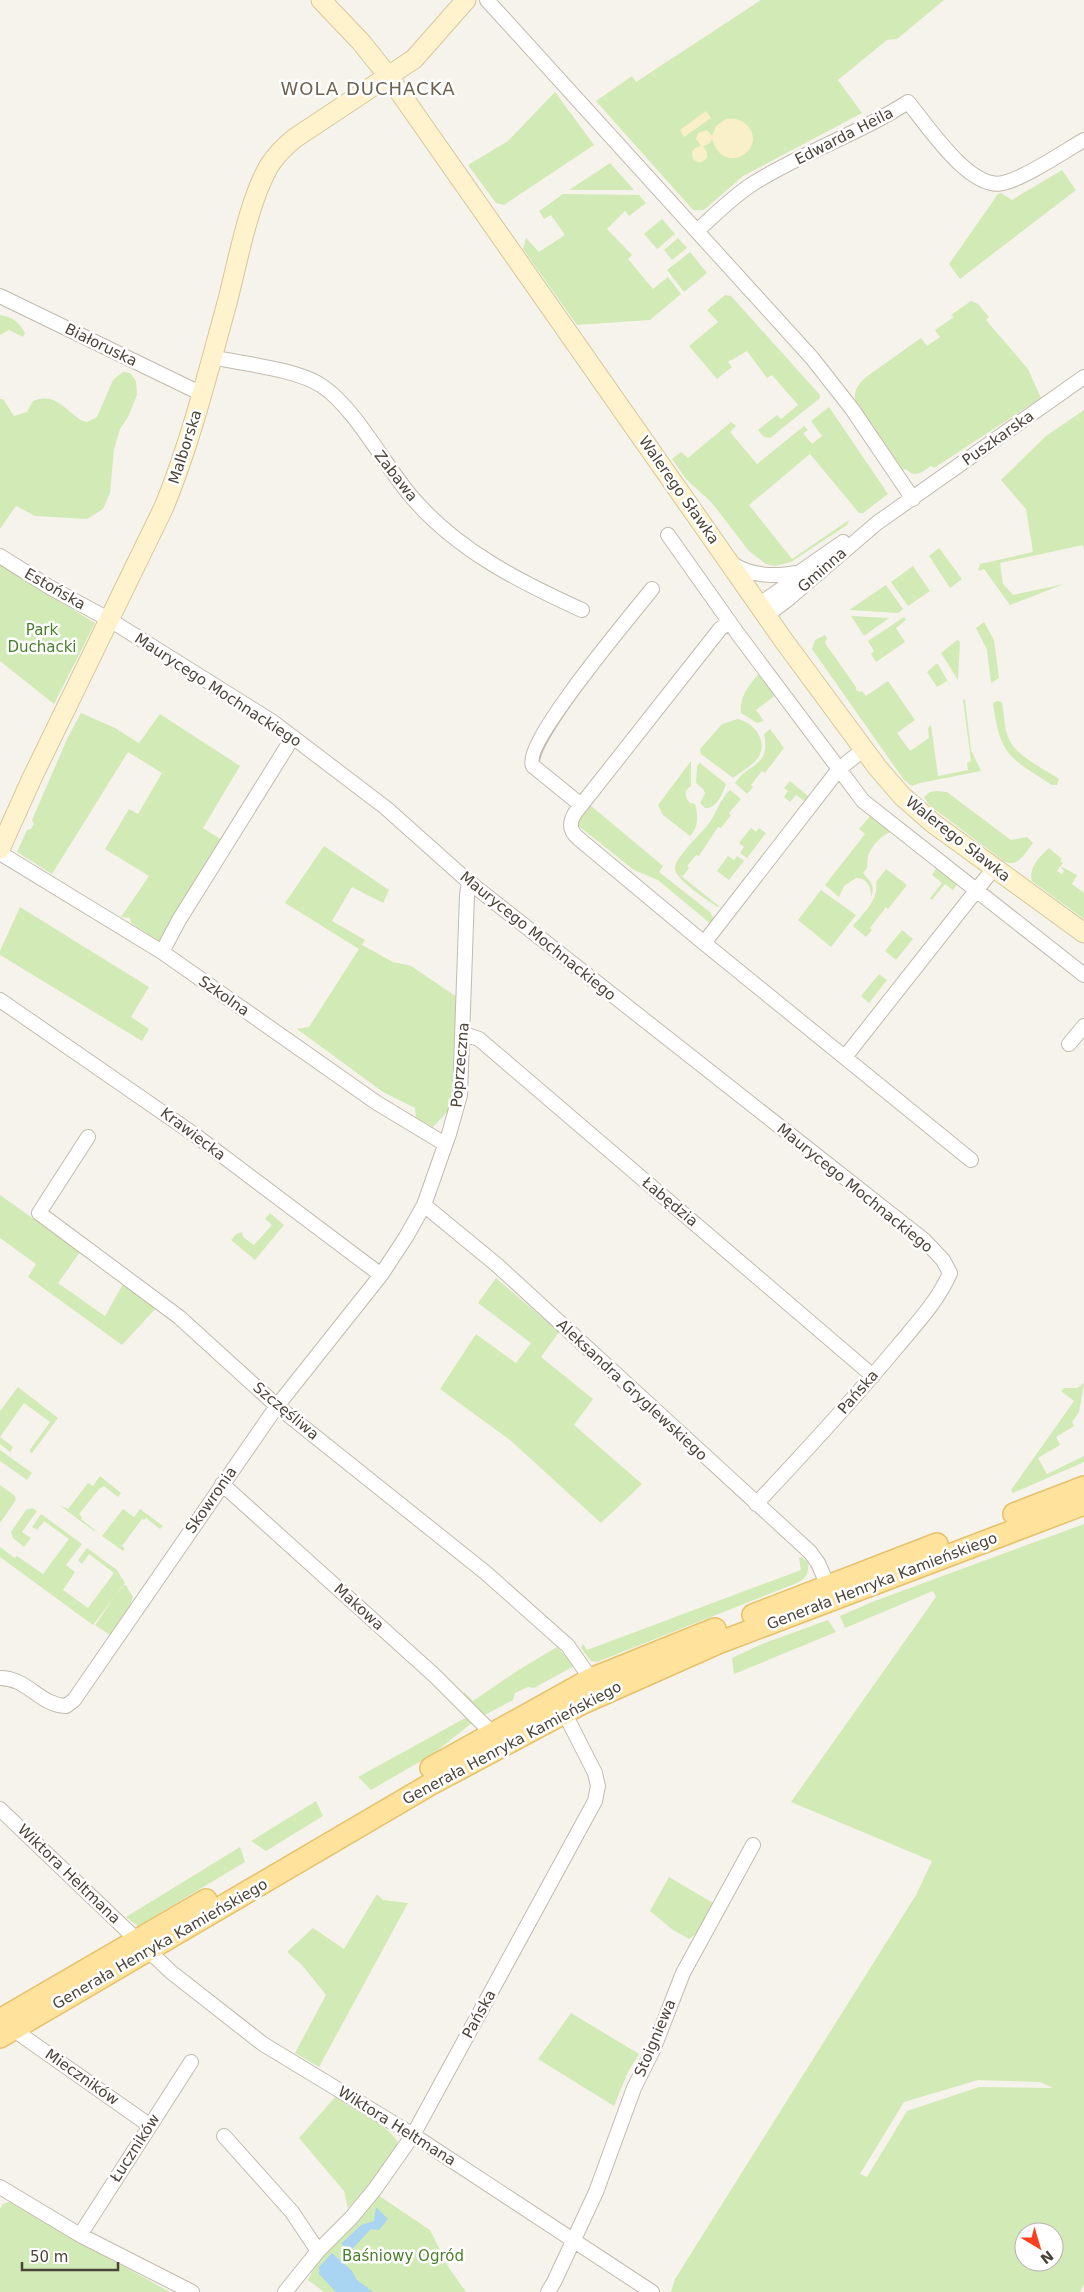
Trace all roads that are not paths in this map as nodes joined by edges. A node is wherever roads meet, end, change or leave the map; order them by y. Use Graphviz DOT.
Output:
graph roads {
  1 [pos="321,0"];
  2 [pos="466,0"];
  3 [pos="487,0"];
  4 [pos="388,78"];
  5 [pos="1084,140"];
  6 [pos="698,230"];
  7 [pos="0,296"];
  8 [pos="212,357"];
  9 [pos="1084,378"];
  10 [pos="202,394"];
  11 [pos="913,499"];
  12 [pos="877,523"];
  13 [pos="668,535"];
  14 [pos="0,556"];
  15 [pos="727,560"];
  16 [pos="800,572"];
  17 [pos="652,589"];
  18 [pos="582,610"];
  19 [pos="763,610"];
  20 [pos="110,620"];
  21 [pos="729,622"];
  22 [pos="293,737"];
  23 [pos="863,750"];
  24 [pos="839,769"];
  25 [pos="581,805"];
  26 [pos="0,851"];
  27 [pos="994,868"];
  28 [pos="469,882"];
  29 [pos="976,890"];
  30 [pos="1084,933"];
  31 [pos="704,943"];
  32 [pos="162,952"];
  33 [pos="1084,975"];
  34 [pos="0,1000"];
  35 [pos="1084,1026"];
  36 [pos="464,1034"];
  37 [pos="1069,1044"];
  38 [pos="845,1057"];
  39 [pos="88,1137"];
  40 [pos="445,1144"];
  41 [pos="971,1160"];
  42 [pos="424,1205"];
  43 [pos="406,1237"];
  44 [pos="950,1273"];
  45 [pos="381,1275"];
  46 [pos="873,1376"];
  47 [pos="277,1406"];
  48 [pos="222,1484"];
  49 [pos="1084,1488"];
  50 [pos="756,1504"];
  51 [pos="1084,1504"];
  52 [pos="828,1586"];
  53 [pos="0,1678"];
  54 [pos="591,1679"];
  55 [pos="564,1712"];
  56 [pos="492,1733"];
  57 [pos="0,1809"];
  58 [pos="753,1845"];
  59 [pos="143,1946"];
  60 [pos="5,2029"];
  61 [pos="191,2062"];
  62 [pos="149,2125"];
  63 [pos="413,2135"];
  64 [pos="224,2136"];
  65 [pos="1,2190"];
  66 [pos="80,2235"];
  67 [pos="574,2240"];
  68 [pos="318,2251"];
  69 [pos="192,2292"];
  70 [pos="285,2292"];
  71 [pos="548,2292"];
  72 [pos="652,2292"];
  1 -- 4 [label="street, Walerego Sławka"];
  2 -- 4 [label="street, Malborska"];
  3 -- 6 [label="street"];
  4 -- 8 [label="street, Malborska"];
  4 -- 15 [label="street, Walerego Sławka"];
  5 -- 6 [label="street, Edwarda Heila"];
  6 -- 11 [label="street"];
  7 -- 10 [label="street, Białoruska"];
  8 -- 10 [label="street, Malborska"];
  8 -- 18 [label="street, Zabawa"];
  9 -- 11 [label="street, Puszkarska"];
  10 -- 20 [label="street, Malborska"];
  11 -- 12 [label="street, Gminna"];
  12 -- 16 [label="street, Gminna"];
  12 -- 19 [label="street, Gminna"];
  13 -- 21 [label="street"];
  14 -- 20 [label="street, Estońska"];
  15 -- 16 [label="street, Gminna"];
  15 -- 19 [label="street, Walerego Sławka"];
  16 -- 19 [label="street, Gminna"];
  17 -- 25 [label="street"];
  19 -- 23 [label="street, Walerego Sławka"];
  20 -- 22 [label="street, Maurycego Mochnackiego"];
  20 -- 26 [label="street, Malborska"];
  21 -- 24 [label="street"];
  21 -- 25 [label="street"];
  22 -- 28 [label="street, Maurycego Mochnackiego"];
  22 -- 32 [label="street"];
  23 -- 24 [label="street"];
  23 -- 27 [label="street, Walerego Sławka"];
  24 -- 29 [label="street"];
  24 -- 31 [label="street"];
  25 -- 31 [label="street"];
  26 -- 32 [label="street, Szkolna"];
  27 -- 29 [label="street"];
  27 -- 30 [label="street, Walerego Sławka"];
  28 -- 36 [label="street, Poprzeczna"];
  28 -- 44 [label="street, Maurycego Mochnackiego"];
  29 -- 33 [label="street"];
  29 -- 38 [label="street"];
  31 -- 38 [label="street"];
  32 -- 40 [label="street, Szkolna"];
  34 -- 45 [label="street, Krawiecka"];
  35 -- 37 [label="street"];
  36 -- 40 [label="street, Poprzeczna"];
  36 -- 46 [label="street, Łabędzia"];
  38 -- 41 [label="street"];
  39 -- 47 [label="street, Szczęśliwa"];
  40 -- 42 [label="street, Poprzeczna"];
  42 -- 43 [label="street, Poprzeczna"];
  42 -- 50 [label="street, Aleksandra Gryglewskiego"];
  43 -- 45 [label="street, Skowronia"];
  44 -- 46 [label="street, Pańska"];
  45 -- 47 [label="street, Skowronia"];
  46 -- 50 [label="street, Pańska"];
  47 -- 48 [label="street, Skowronia"];
  47 -- 54 [label="street, Szczęśliwa"];
  48 -- 53 [label="street, Skowronia"];
  48 -- 56 [label="street, Makowa"];
  49 -- 52 [label="main road, Generała Henryka Kamieńskiego"];
  50 -- 52 [label="street, Aleksandra Gryglewskiego"];
  51 -- 55 [label="main road, Generała Henryka Kamieńskiego"];
  52 -- 54 [label="main road, Generała Henryka Kamieńskiego"];
  54 -- 56 [label="main road, Generała Henryka Kamieńskiego"];
  55 -- 59 [label="main road, Generała Henryka Kamieńskiego"];
  55 -- 63 [label="street, Pańska"];
  56 -- 59 [label="main road, Generała Henryka Kamieńskiego"];
  57 -- 59 [label="street, Wiktora Heltmana"];
  58 -- 67 [label="street, Stoigniewa"];
  59 -- 60 [label="main road, Generała Henryka Kamieńskiego"];
  59 -- 63 [label="street, Wiktora Heltmana"];
  60 -- 62 [label="street, Mieczników"];
  61 -- 62 [label="street, Łuczników"];
  62 -- 66 [label="street, Łuczników"];
  63 -- 67 [label="street, Wiktora Heltmana"];
  63 -- 68 [label="street, Pańska"];
  64 -- 68 [label="street"];
  65 -- 66 [label="street"];
  66 -- 69 [label="street"];
  67 -- 71 [label="street, Stoigniewa"];
  67 -- 72 [label="street, Wiktora Heltmana"];
  68 -- 70 [label="street, Pańska"];
}
